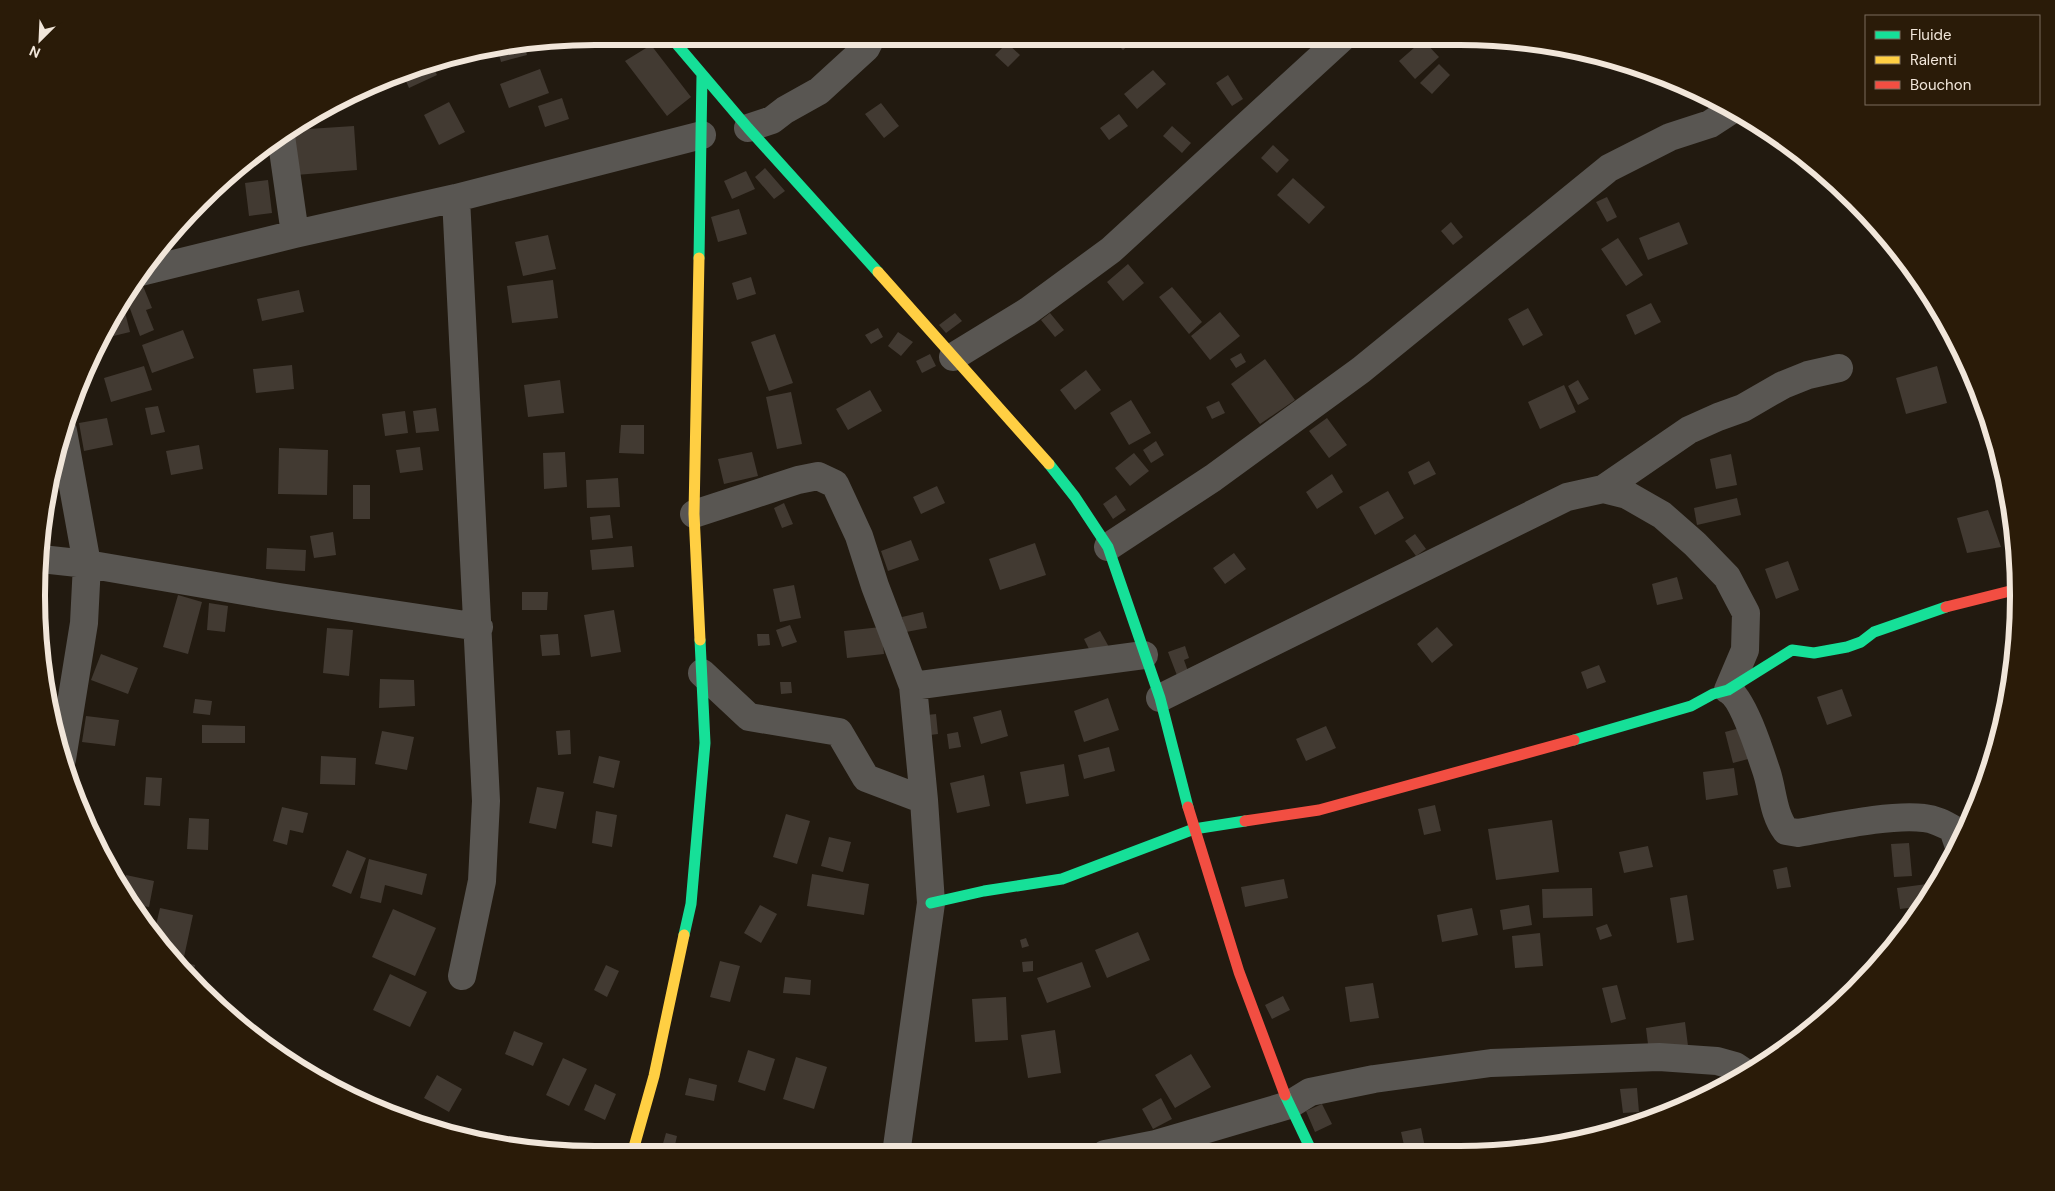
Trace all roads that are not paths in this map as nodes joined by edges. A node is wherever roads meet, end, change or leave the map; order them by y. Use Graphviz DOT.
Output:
graph roads {
  1 [pos="678,45"];
  2 [pos="868,45"];
  3 [pos="1334,45"];
  4 [pos="702,75"];
  5 [pos="1725,114"];
  6 [pos="748,128"];
  7 [pos="702,135"];
  8 [pos="282,143"];
  9 [pos="456,198"];
  10 [pos="296,234"];
  11 [pos="153,269"];
  12 [pos="953,357"];
  13 [pos="1839,368"];
  14 [pos="66,447"];
  15 [pos="1603,489"];
  16 [pos="694,514"];
  17 [pos="1108,547"];
  18 [pos="46,560"];
  19 [pos="87,564"];
  20 [pos="2010,591"];
  21 [pos="479,627"];
  22 [pos="1144,655"];
  23 [pos="702,673"];
  24 [pos="913,686"];
  25 [pos="1728,690"];
  26 [pos="1160,698"];
  27 [pos="65,741"];
  28 [pos="924,800"];
  29 [pos="1194,829"];
  30 [pos="1955,835"];
  31 [pos="931,902"];
  32 [pos="462,976"];
  33 [pos="1739,1069"];
  34 [pos="1289,1105"];
  35 [pos="634,1146"];
  36 [pos="897,1146"];
  37 [pos="1146,1146"];
  38 [pos="1309,1146"];
  1 -- 4 [label="street"];
  2 -- 6 [label="street"];
  3 -- 12 [label="street"];
  4 -- 6 [label="street"];
  4 -- 7 [label="street"];
  5 -- 17 [label="street"];
  6 -- 12 [label="street"];
  7 -- 9 [label="street"];
  7 -- 16 [label="street"];
  8 -- 10 [label="street"];
  9 -- 10 [label="street"];
  9 -- 21 [label="street"];
  10 -- 11 [label="street"];
  12 -- 17 [label="street"];
  13 -- 15 [label="street"];
  14 -- 19 [label="street"];
  15 -- 25 [label="street"];
  15 -- 26 [label="street"];
  16 -- 23 [label="street"];
  16 -- 24 [label="street"];
  17 -- 22 [label="street"];
  18 -- 19 [label="street"];
  19 -- 21 [label="street"];
  19 -- 27 [label="street"];
  20 -- 25 [label="street"];
  21 -- 32 [label="street"];
  22 -- 24 [label="street"];
  22 -- 26 [label="street"];
  23 -- 28 [label="street"];
  23 -- 35 [label="street"];
  24 -- 28 [label="street"];
  25 -- 29 [label="street"];
  25 -- 30 [label="street"];
  26 -- 29 [label="street"];
  28 -- 31 [label="street"];
  29 -- 31 [label="street"];
  29 -- 34 [label="street"];
  31 -- 36 [label="street"];
  33 -- 34 [label="street"];
  34 -- 37 [label="street"];
  34 -- 38 [label="street"];
}
